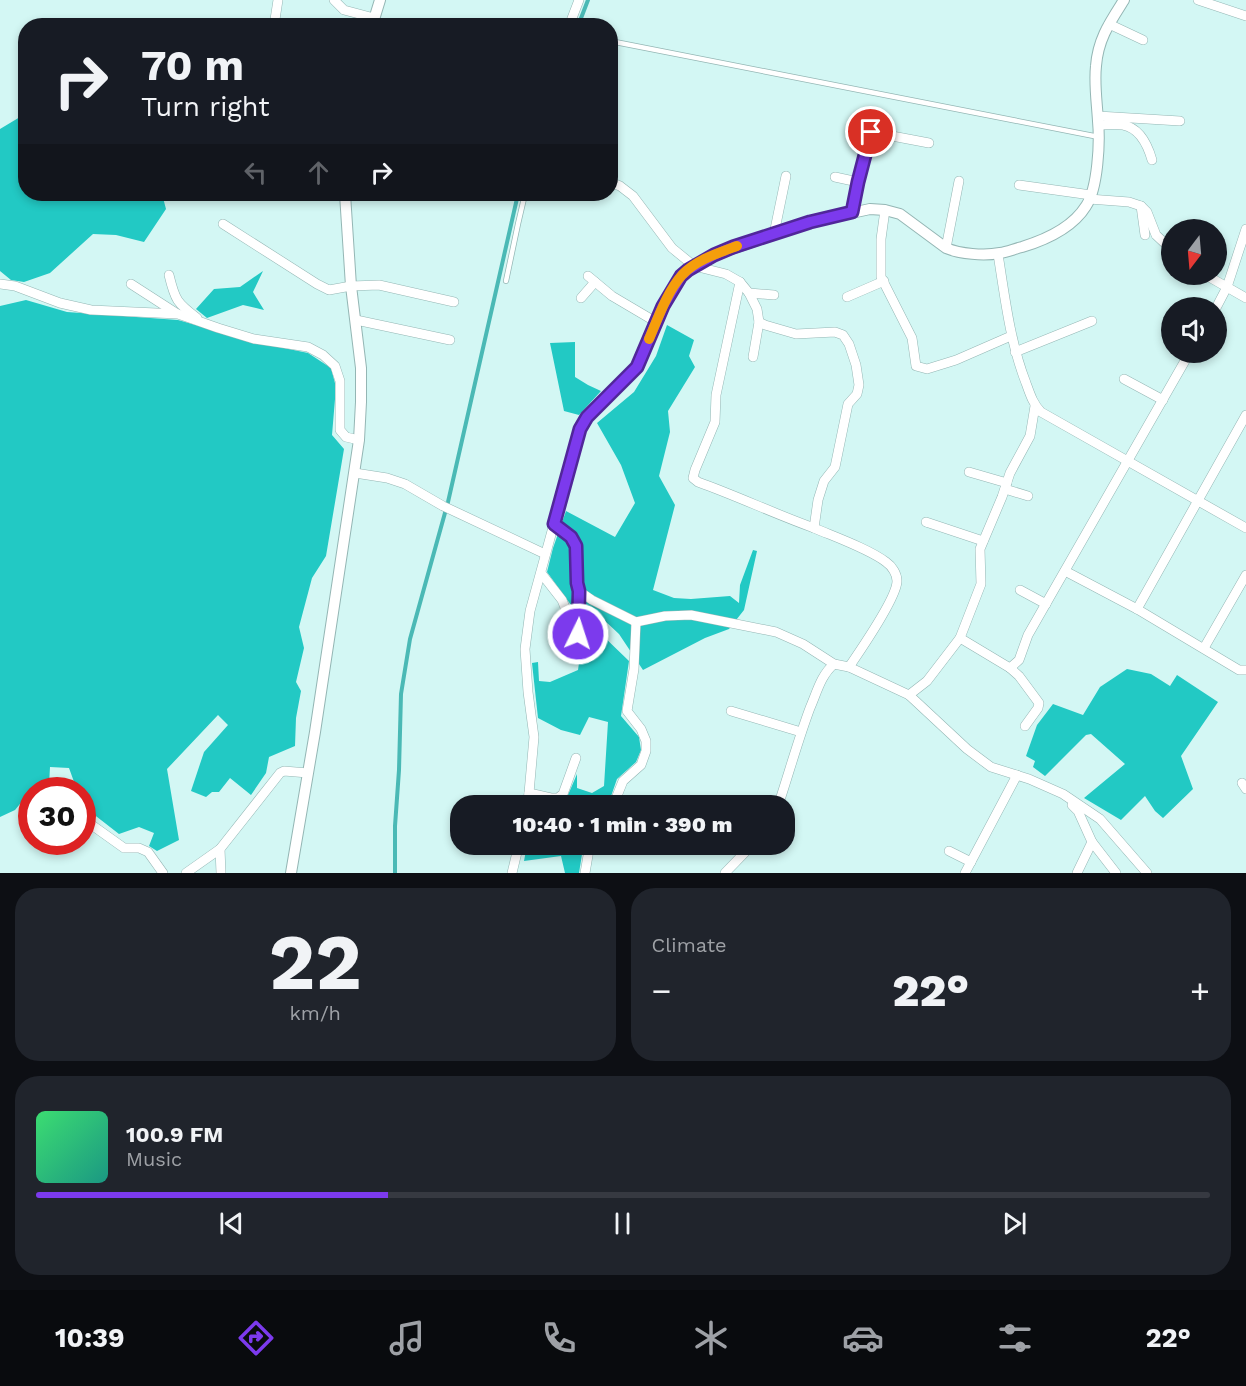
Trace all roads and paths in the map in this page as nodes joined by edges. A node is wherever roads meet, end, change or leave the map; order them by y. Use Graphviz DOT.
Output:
graph roads {
  1 [pos="278,0"];
  2 [pos="334,0"];
  3 [pos="380,0"];
  4 [pos="579,0"];
  5 [pos="1124,0"];
  6 [pos="1198,0"];
  7 [pos="1246,16"];
  8 [pos="275,18"];
  9 [pos="363,18"];
  10 [pos="374,18"];
  11 [pos="572,18"];
  12 [pos="1109,24"];
  13 [pos="1143,40"];
  14 [pos="618,43"];
  15 [pos="1098,121"];
  16 [pos="1180,122"];
  17 [pos="1099,137"];
  18 [pos="929,143"];
  19 [pos="1152,160"];
  20 [pos="786,176"];
  21 [pos="835,177"];
  22 [pos="959,181"];
  23 [pos="858,182"];
  24 [pos="618,185"];
  25 [pos="1019,185"];
  26 [pos="1090,197"];
  27 [pos="345,201"];
  28 [pos="523,201"];
  29 [pos="1141,206"];
  30 [pos="885,210"];
  31 [pos="852,212"];
  32 [pos="223,224"];
  33 [pos="1246,229"];
  34 [pos="774,234"];
  35 [pos="1145,235"];
  36 [pos="1161,240"];
  37 [pos="946,248"];
  38 [pos="998,254"];
  39 [pos="694,266"];
  40 [pos="169,275"];
  41 [pos="506,281"];
  42 [pos="884,281"];
  43 [pos="2,282"];
  44 [pos="740,282"];
  45 [pos="131,284"];
  46 [pos="1223,285"];
  47 [pos="351,286"];
  48 [pos="1227,287"];
  49 [pos="749,293"];
  50 [pos="774,295"];
  51 [pos="847,297"];
  52 [pos="1222,297"];
  53 [pos="581,298"];
  54 [pos="1246,298"];
  55 [pos="454,302"];
  56 [pos="178,314"];
  57 [pos="356,320"];
  58 [pos="1092,321"];
  59 [pos="656,322"];
  60 [pos="759,322"];
  61 [pos="204,323"];
  62 [pos="1011,336"];
  63 [pos="450,340"];
  64 [pos="1016,352"];
  65 [pos="753,357"];
  66 [pos="1184,363"];
  67 [pos="1124,380"];
  68 [pos="1163,400"];
  69 [pos="1035,406"];
  70 [pos="1246,415"];
  71 [pos="359,440"];
  72 [pos="1129,461"];
  73 [pos="969,472"];
  74 [pos="355,473"];
  75 [pos="1006,486"];
  76 [pos="1028,496"];
  77 [pos="1197,501"];
  78 [pos="926,522"];
  79 [pos="554,524"];
  80 [pos="814,528"];
  81 [pos="1246,528"];
  82 [pos="983,541"];
  83 [pos="545,554"];
  84 [pos="1065,571"];
  85 [pos="541,573"];
  86 [pos="1246,575"];
  87 [pos="1020,590"];
  88 [pos="579,591"];
  89 [pos="1046,604"];
  90 [pos="1137,609"];
  91 [pos="636,622"];
  92 [pos="565,626"];
  93 [pos="578,634"];
  94 [pos="960,638"];
  95 [pos="1204,648"];
  96 [pos="834,663"];
  97 [pos="849,667"];
  98 [pos="1010,668"];
  99 [pos="1246,670"];
  100 [pos="909,695"];
  101 [pos="731,711"];
  102 [pos="1025,726"];
  103 [pos="801,732"];
  104 [pos="576,758"];
  105 [pos="308,773"];
  106 [pos="1017,776"];
  107 [pos="529,794"];
  108 [pos="1063,794"];
  109 [pos="618,795"];
  110 [pos="781,795"];
  111 [pos="96,828"];
  112 [pos="1092,842"];
  113 [pos="220,849"];
  114 [pos="949,850"];
  115 [pos="516,855"];
  116 [pos="588,855"];
  117 [pos="742,855"];
  118 [pos="971,862"];
  119 [pos="163,873"];
  120 [pos="186,873"];
  121 [pos="221,873"];
  122 [pos="291,873"];
  123 [pos="512,873"];
  124 [pos="585,873"];
  125 [pos="725,873"];
  126 [pos="965,873"];
  127 [pos="1077,873"];
  128 [pos="1116,873"];
  129 [pos="1147,873"];
  1 -- 8 [label="street"];
  2 -- 9 [label="street"];
  3 -- 10 [label="street"];
  4 -- 11 [label="street"];
  5 -- 12 [label="street"];
  6 -- 7 [label="street"];
  12 -- 13 [label="street"];
  12 -- 15 [label="street"];
  14 -- 17 [label="lane"];
  15 -- 16 [label="street"];
  15 -- 17 [label="street"];
  15 -- 19 [label="street"];
  17 -- 26 [label="street"];
  18 -- 23 [label="street"];
  20 -- 34 [label="street"];
  21 -- 23 [label="street"];
  22 -- 37 [label="street"];
  23 -- 31 [label="street"];
  24 -- 39 [label="street"];
  25 -- 26 [label="street"];
  26 -- 29 [label="street"];
  26 -- 38 [label="street"];
  27 -- 47 [label="street"];
  28 -- 41 [label="lane"];
  29 -- 35 [label="street"];
  29 -- 36 [label="street"];
  30 -- 31 [label="street"];
  30 -- 37 [label="street"];
  30 -- 42 [label="street"];
  31 -- 34 [label="street"];
  32 -- 47 [label="street"];
  33 -- 48 [label="street"];
  34 -- 39 [label="street"];
  37 -- 38 [label="street"];
  38 -- 62 [label="street"];
  39 -- 44 [label="street"];
  39 -- 59 [label="street"];
  40 -- 61 [label="street"];
  42 -- 51 [label="street"];
  42 -- 62 [label="street"];
  43 -- 56 [label="street"];
  44 -- 49 [label="street"];
  44 -- 80 [label="street"];
  45 -- 56 [label="street"];
  46 -- 48 [label="street"];
  47 -- 55 [label="street"];
  47 -- 57 [label="street"];
  48 -- 52 [label="street"];
  48 -- 54 [label="street"];
  49 -- 50 [label="street"];
  49 -- 60 [label="street"];
  53 -- 59 [label="street"];
  56 -- 61 [label="street"];
  57 -- 63 [label="street"];
  57 -- 71 [label="street"];
  58 -- 64 [label="street"];
  59 -- 79 [label="street"];
  60 -- 65 [label="street"];
  60 -- 80 [label="street"];
  61 -- 71 [label="street"];
  62 -- 64 [label="street"];
  64 -- 69 [label="street"];
  66 -- 68 [label="street"];
  67 -- 68 [label="street"];
  68 -- 72 [label="street"];
  69 -- 72 [label="street"];
  69 -- 75 [label="street"];
  70 -- 77 [label="street"];
  71 -- 74 [label="street"];
  72 -- 77 [label="street"];
  72 -- 84 [label="street"];
  73 -- 75 [label="street"];
  74 -- 83 [label="street"];
  74 -- 105 [label="street"];
  75 -- 76 [label="street"];
  75 -- 82 [label="street"];
  77 -- 81 [label="street"];
  77 -- 90 [label="street"];
  78 -- 82 [label="street"];
  79 -- 83 [label="street"];
  79 -- 88 [label="street"];
  80 -- 97 [label="street"];
  82 -- 94 [label="street"];
  83 -- 85 [label="street"];
  84 -- 89 [label="street"];
  84 -- 90 [label="street"];
  85 -- 92 [label="street"];
  85 -- 107 [label="street"];
  86 -- 95 [label="street"];
  87 -- 89 [label="street"];
  88 -- 91 [label="street"];
  88 -- 93 [label="street"];
  89 -- 98 [label="street"];
  90 -- 95 [label="street"];
  91 -- 96 [label="street"];
  91 -- 109 [label="street"];
  94 -- 98 [label="street"];
  94 -- 100 [label="street"];
  95 -- 99 [label="street"];
  96 -- 97 [label="street"];
  96 -- 103 [label="street"];
  97 -- 100 [label="street"];
  98 -- 102 [label="street"];
  100 -- 106 [label="street"];
  101 -- 103 [label="street"];
  103 -- 110 [label="street"];
  104 -- 107 [label="street"];
  105 -- 113 [label="street"];
  105 -- 122 [label="street"];
  106 -- 108 [label="street"];
  106 -- 118 [label="street"];
  108 -- 112 [label="street"];
  108 -- 129 [label="street"];
  111 -- 119 [label="street"];
  112 -- 127 [label="street"];
  112 -- 128 [label="street"];
  113 -- 120 [label="street"];
  113 -- 121 [label="street"];
  114 -- 118 [label="street"];
  115 -- 123 [label="street"];
  116 -- 124 [label="street"];
  117 -- 125 [label="street"];
  118 -- 126 [label="street"];
}
